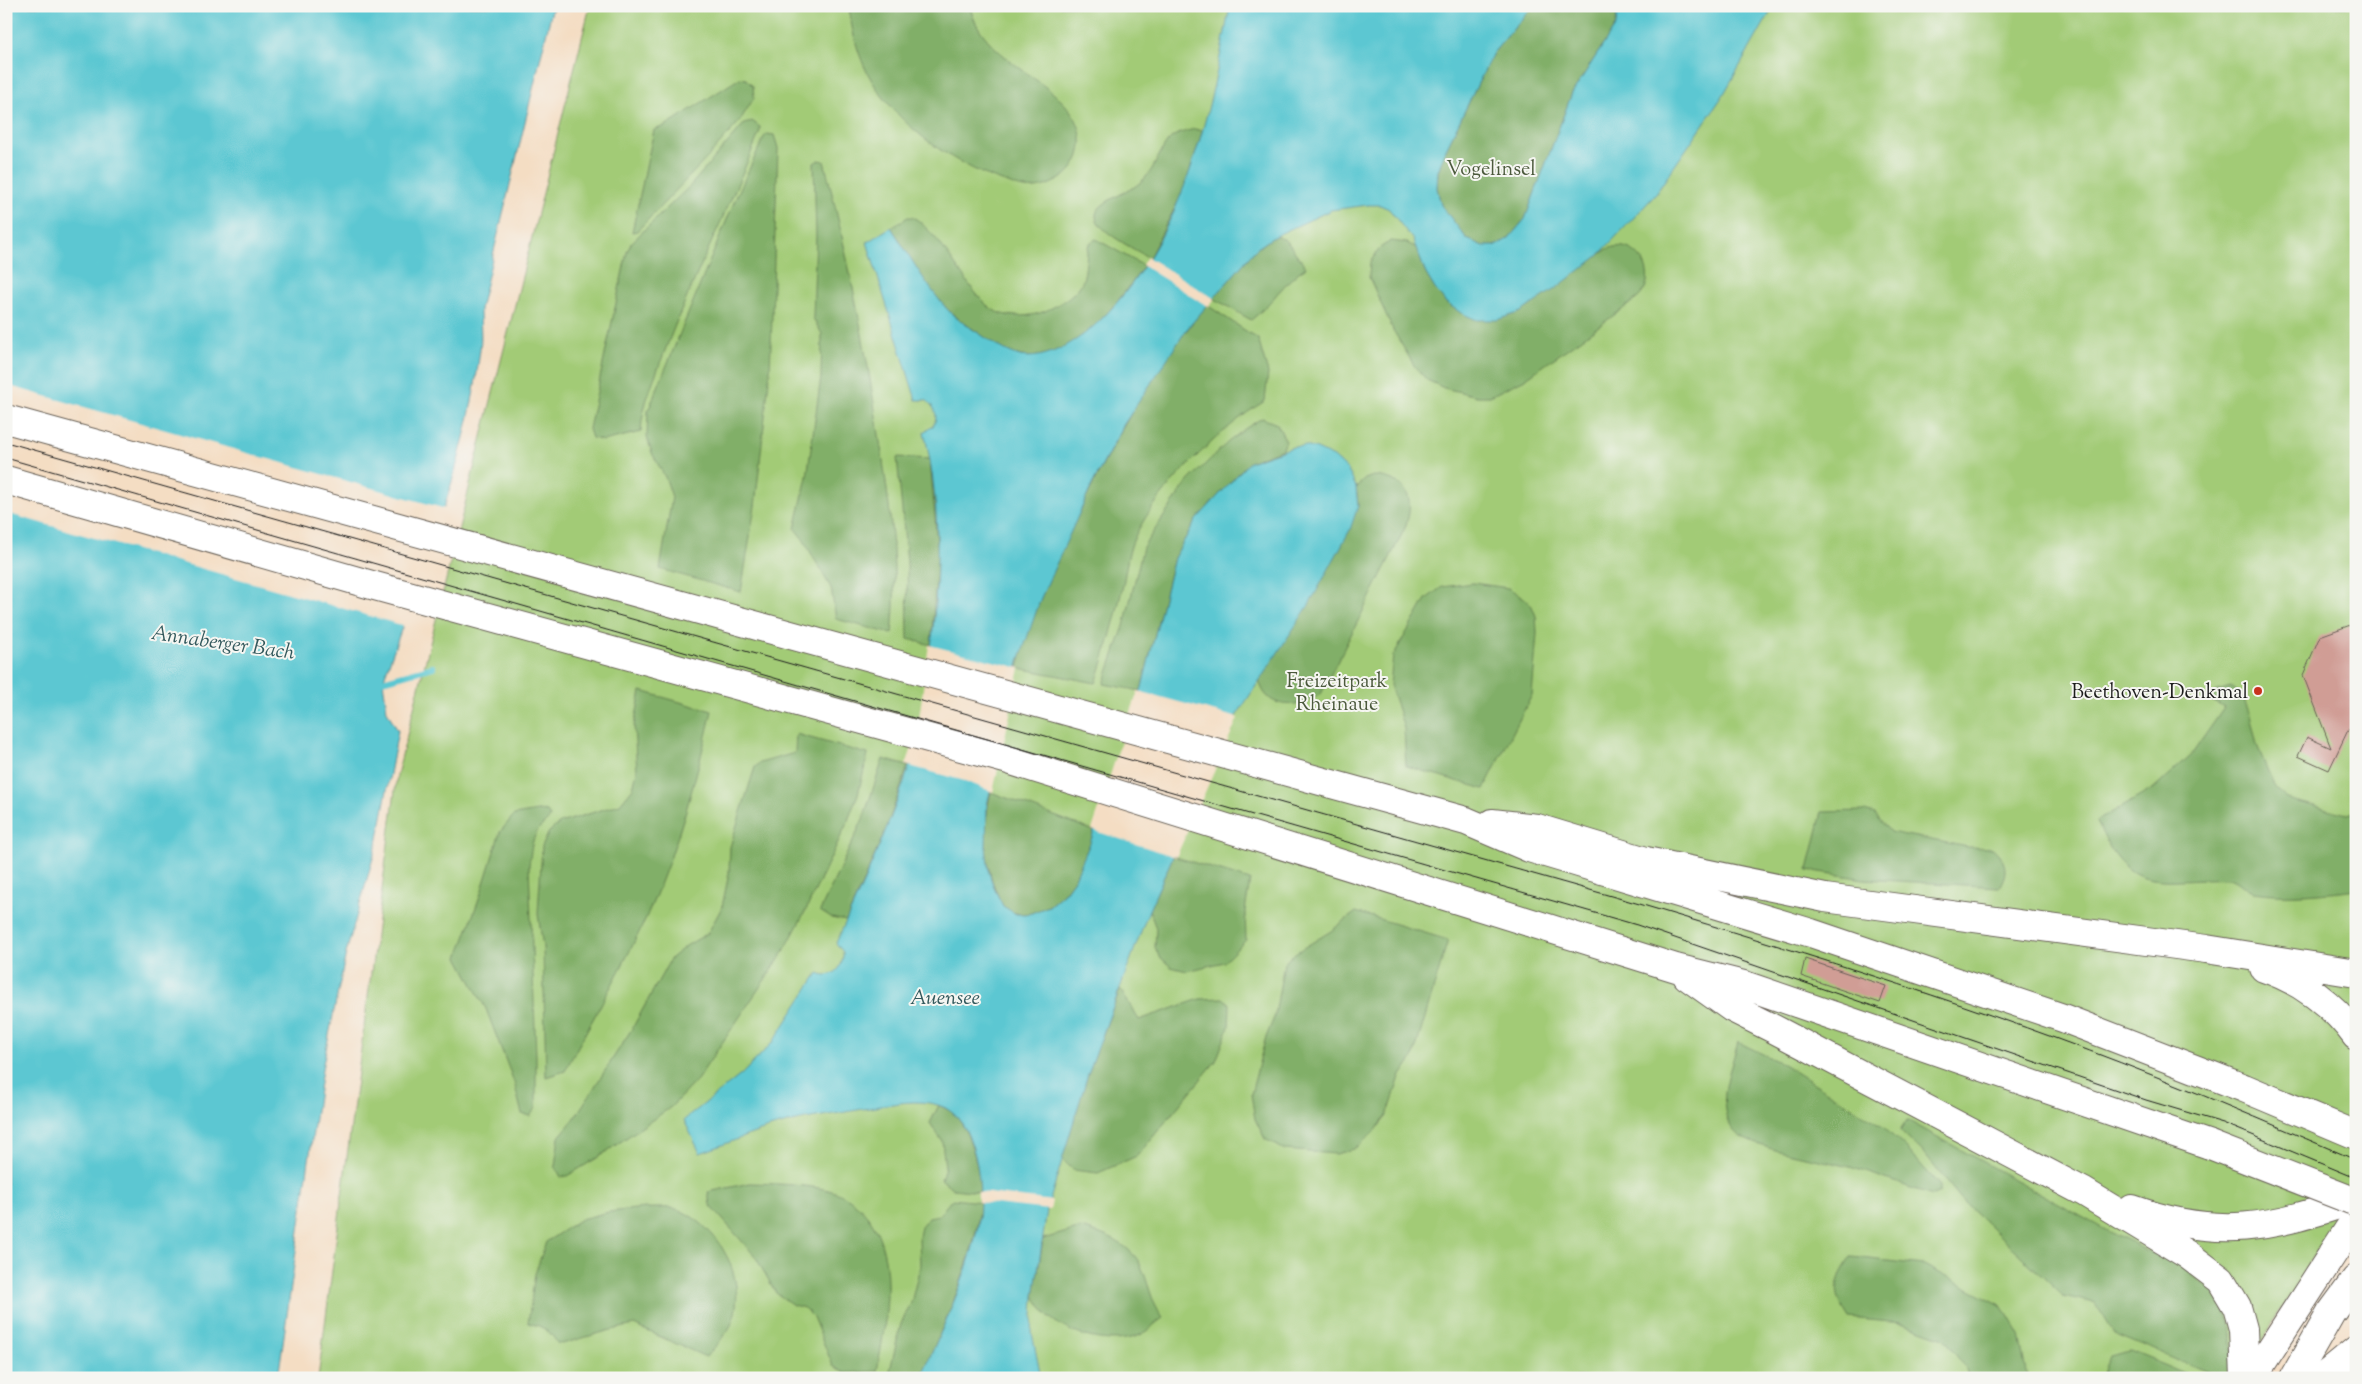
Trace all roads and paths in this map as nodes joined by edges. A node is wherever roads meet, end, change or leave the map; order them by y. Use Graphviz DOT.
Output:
graph roads {
  1 [pos="6,419"];
  2 [pos="6,480"];
  3 [pos="1466,821"];
  4 [pos="2206,949"];
  5 [pos="1676,968"];
  6 [pos="2356,973"];
  7 [pos="2356,1036"];
  8 [pos="2356,1135"];
  9 [pos="2084,1192"];
  10 [pos="2356,1201"];
  11 [pos="2356,1218"];
  12 [pos="2356,1279"];
  13 [pos="2356,1350"];
  14 [pos="2246,1378"];
  15 [pos="2252,1378"];
  16 [pos="2294,1378"];
  17 [pos="2322,1378"];
  1 -- 3 [label="main road"];
  2 -- 5 [label="main road"];
  3 -- 4 [label="main road"];
  3 -- 8 [label="main road"];
  4 -- 6 [label="main road"];
  4 -- 7 [label="main road"];
  5 -- 9 [label="main road"];
  5 -- 10 [label="main road, bridge"];
  9 -- 10 [label="main road"];
  9 -- 14 [label="main road"];
  11 -- 15 [label="main road"];
  12 -- 16 [label="main road"];
  13 -- 17 [label="main road"];
}
